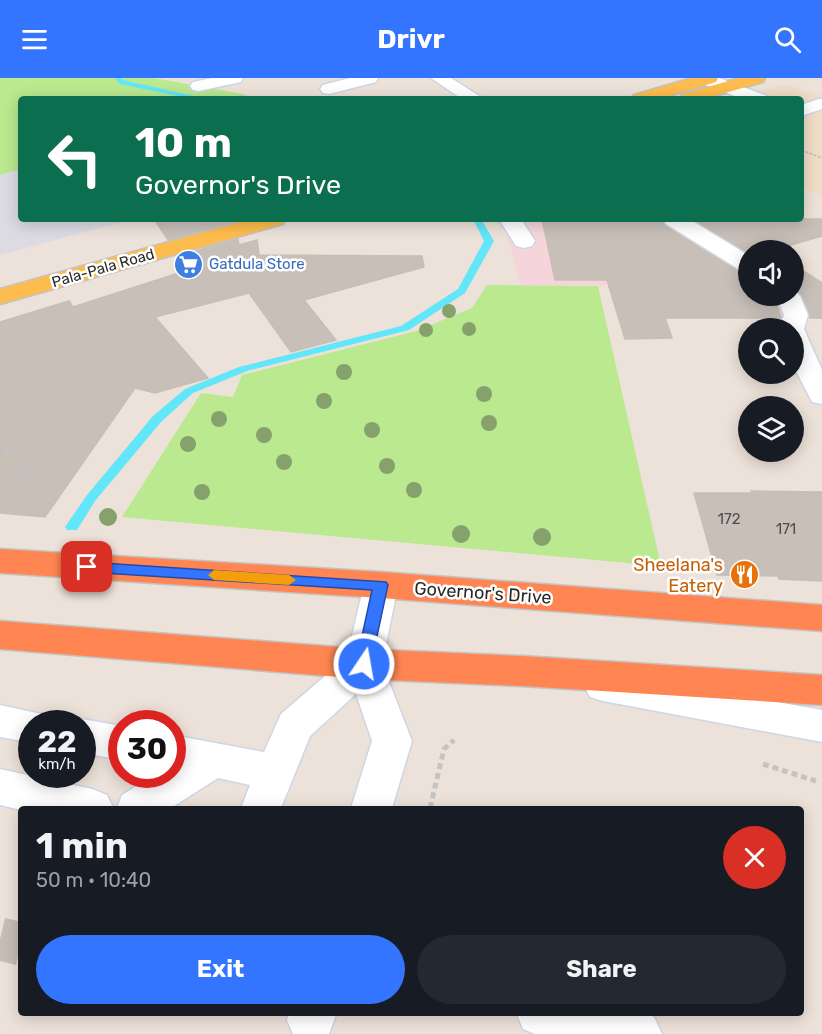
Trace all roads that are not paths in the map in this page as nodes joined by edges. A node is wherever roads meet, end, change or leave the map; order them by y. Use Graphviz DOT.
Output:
graph roads {
  1 [pos="235,78"];
  2 [pos="370,78"];
  3 [pos="465,78"];
  4 [pos="707,78"];
  5 [pos="757,78"];
  6 [pos="443,80"];
  7 [pos="199,86"];
  8 [pos="726,88"];
  9 [pos="329,89"];
  10 [pos="470,96"];
  11 [pos="650,96"];
  12 [pos="698,96"];
  13 [pos="750,96"];
  14 [pos="819,104"];
  15 [pos="804,110"];
  16 [pos="203,222"];
  17 [pos="264,222"];
  18 [pos="512,222"];
  19 [pos="679,222"];
  20 [pos="524,241"];
  21 [pos="738,259"];
  22 [pos="0,278"];
  23 [pos="0,297"];
  24 [pos="804,362"];
  25 [pos="822,396"];
  26 [pos="0,561"];
  27 [pos="381,585"];
  28 [pos="822,618"];
  29 [pos="0,635"];
  30 [pos="364,664"];
  31 [pos="522,671"];
  32 [pos="822,690"];
  33 [pos="0,722"];
  34 [pos="18,725"];
  35 [pos="822,726"];
  36 [pos="186,755"];
  37 [pos="213,760"];
  38 [pos="276,772"];
  39 [pos="0,787"];
  40 [pos="83,806"];
  41 [pos="140,806"];
  42 [pos="262,806"];
  43 [pos="373,806"];
  44 [pos="558,1016"];
  45 [pos="637,1034"];
  1 -- 7 [label="street"];
  2 -- 9 [label="street"];
  3 -- 6 [label="street"];
  4 -- 8 [label="street"];
  4 -- 11 [label="main road"];
  5 -- 8 [label="main road"];
  6 -- 10 [label="street"];
  8 -- 12 [label="main road"];
  8 -- 13 [label="street"];
  14 -- 15 [label="street"];
  16 -- 22 [label="main road, Pala-Pala Road"];
  17 -- 23 [label="main road, Pala-Pala Road"];
  18 -- 20 [label="street"];
  19 -- 21 [label="street"];
  24 -- 25 [label="street"];
  26 -- 27 [label="highway, Governor's Drive"];
  27 -- 28 [label="highway, Governor's Drive"];
  27 -- 30 [label="street"];
  29 -- 30 [label="highway"];
  30 -- 31 [label="highway"];
  30 -- 38 [label="street"];
  30 -- 43 [label="street"];
  31 -- 32 [label="highway"];
  31 -- 35 [label="street"];
  33 -- 34 [label="street"];
  36 -- 37 [label="street"];
  37 -- 38 [label="street"];
  37 -- 41 [label="street"];
  38 -- 42 [label="street"];
  39 -- 40 [label="street"];
  44 -- 45 [label="street"];
}
